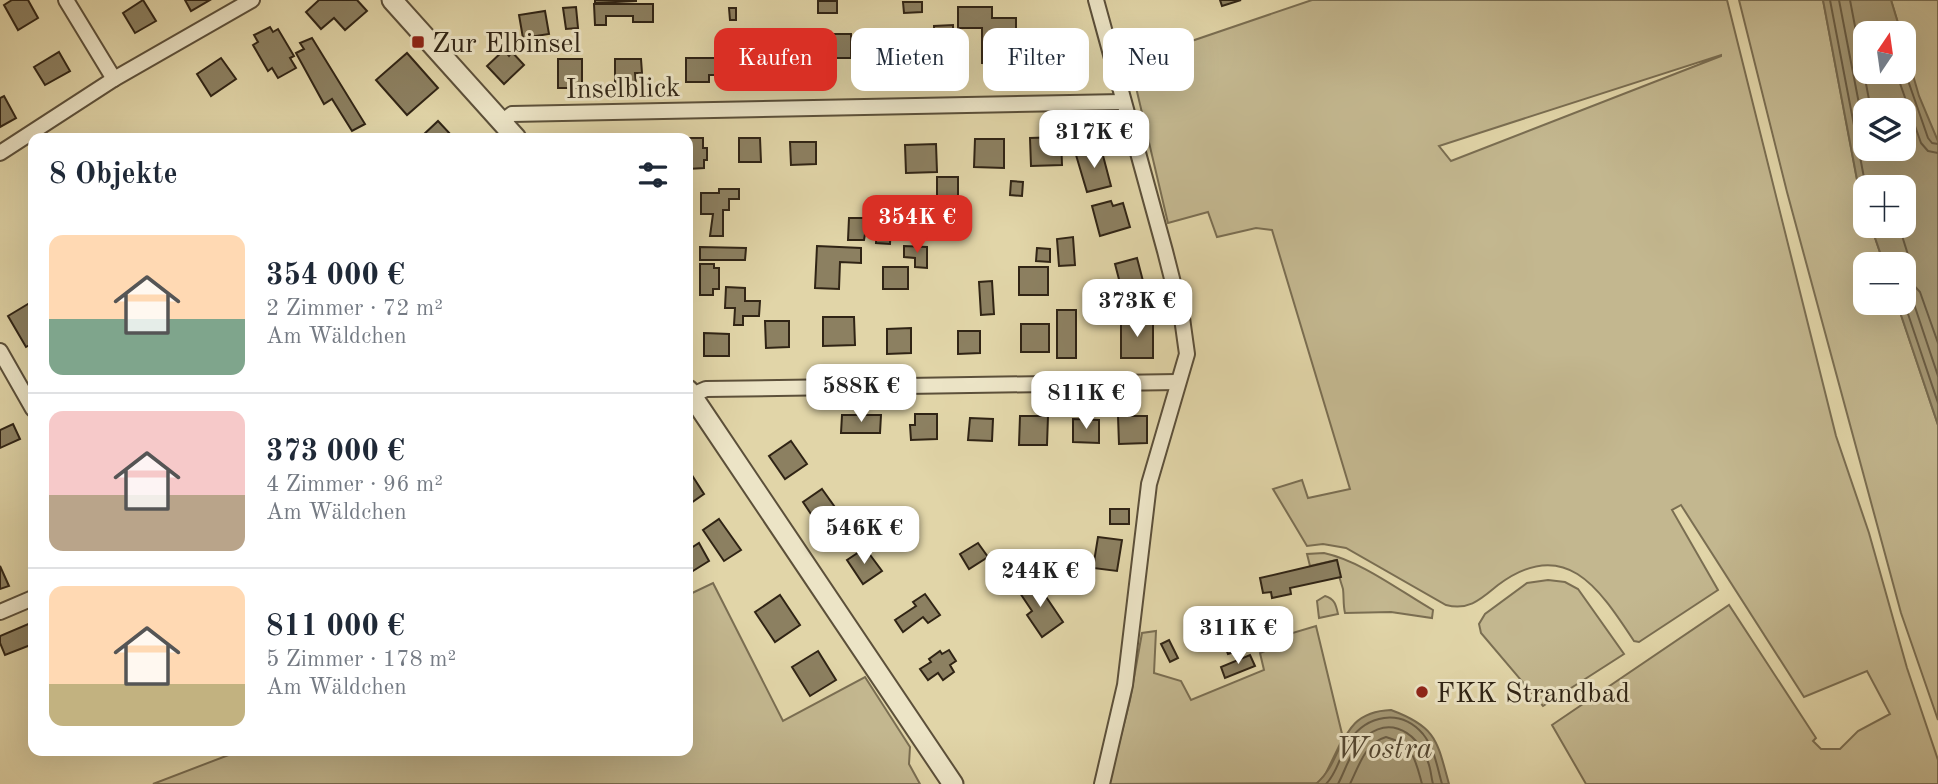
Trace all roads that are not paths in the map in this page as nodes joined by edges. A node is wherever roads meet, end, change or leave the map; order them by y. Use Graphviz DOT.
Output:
graph roads {
  1 [pos="66,0"];
  2 [pos="252,0"];
  3 [pos="392,0"];
  4 [pos="1096,0"];
  5 [pos="114,79"];
  6 [pos="1124,102"];
  7 [pos="503,121"];
  8 [pos="31,133"];
  9 [pos="512,133"];
  10 [pos="28,135"];
  11 [pos="0,153"];
  12 [pos="0,351"];
  13 [pos="1177,382"];
  14 [pos="693,392"];
  15 [pos="693,397"];
  16 [pos="28,400"];
  17 [pos="28,600"];
  18 [pos="0,612"];
  19 [pos="953,784"];
  20 [pos="1102,784"];
  1 -- 5 [label="street"];
  2 -- 5 [label="street"];
  3 -- 7 [label="street"];
  4 -- 6 [label="street"];
  5 -- 8 [label="street"];
  6 -- 7 [label="street, Inselblick"];
  6 -- 13 [label="street"];
  7 -- 9 [label="street"];
  10 -- 11 [label="street"];
  12 -- 16 [label="street"];
  13 -- 14 [label="street"];
  13 -- 20 [label="street"];
  15 -- 19 [label="street"];
  17 -- 18 [label="street"];
}
